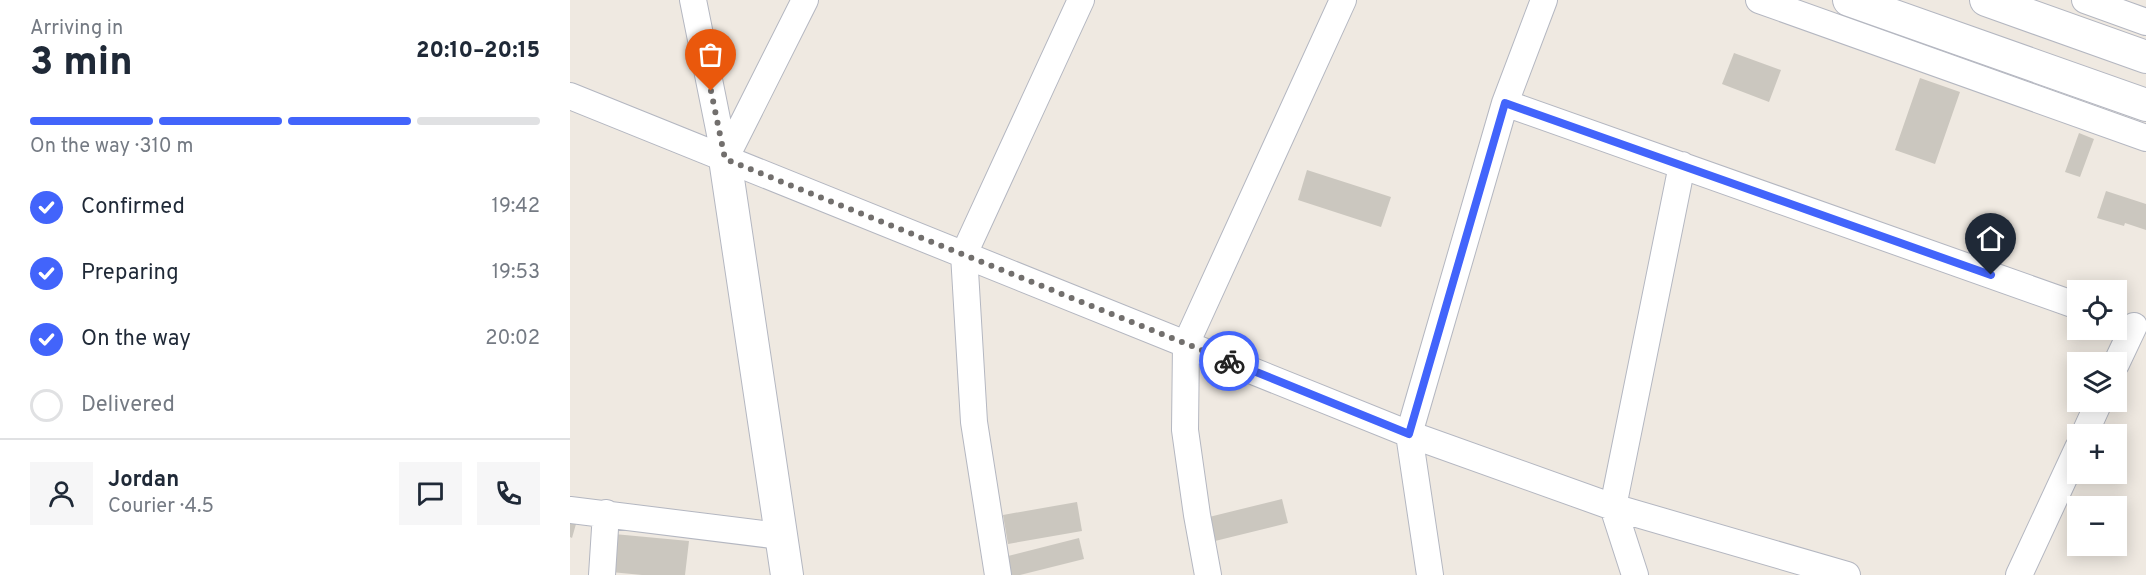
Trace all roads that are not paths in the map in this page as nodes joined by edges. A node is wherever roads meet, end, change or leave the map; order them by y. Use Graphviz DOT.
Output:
graph roads {
  1 [pos="693,0"];
  2 [pos="805,0"];
  3 [pos="1081,0"];
  4 [pos="1344,0"];
  5 [pos="1544,0"];
  6 [pos="1760,0"];
  7 [pos="1849,0"];
  8 [pos="1986,0"];
  9 [pos="2085,0"];
  10 [pos="2146,22"];
  11 [pos="2146,57"];
  12 [pos="571,100"];
  13 [pos="1505,103"];
  14 [pos="2146,105"];
  15 [pos="2146,138"];
  16 [pos="725,159"];
  17 [pos="1682,165"];
  18 [pos="964,254"];
  19 [pos="2067,302"];
  20 [pos="2132,326"];
  21 [pos="1186,344"];
  22 [pos="2121,352"];
  23 [pos="1409,434"];
  24 [pos="2067,472"];
  25 [pos="1613,507"];
  26 [pos="570,510"];
  27 [pos="606,513"];
  28 [pos="780,536"];
  29 [pos="603,575"];
  30 [pos="787,575"];
  31 [pos="998,575"];
  32 [pos="1208,575"];
  33 [pos="1430,575"];
  34 [pos="1635,575"];
  35 [pos="1847,575"];
  36 [pos="2019,575"];
  1 -- 16 [label="street"];
  2 -- 16 [label="street"];
  3 -- 18 [label="street"];
  4 -- 21 [label="street"];
  5 -- 13 [label="street"];
  6 -- 15 [label="street"];
  7 -- 14 [label="street"];
  8 -- 11 [label="street"];
  9 -- 10 [label="street"];
  12 -- 16 [label="street"];
  13 -- 17 [label="street"];
  13 -- 23 [label="street"];
  16 -- 18 [label="street"];
  16 -- 28 [label="street"];
  17 -- 19 [label="street"];
  17 -- 25 [label="street"];
  18 -- 21 [label="street"];
  18 -- 31 [label="street"];
  20 -- 22 [label="street"];
  21 -- 23 [label="street"];
  21 -- 32 [label="street"];
  23 -- 25 [label="street"];
  23 -- 33 [label="street"];
  24 -- 36 [label="street"];
  25 -- 34 [label="street"];
  25 -- 35 [label="street"];
  26 -- 27 [label="street"];
  27 -- 28 [label="street"];
  27 -- 29 [label="street"];
  28 -- 30 [label="street"];
}
